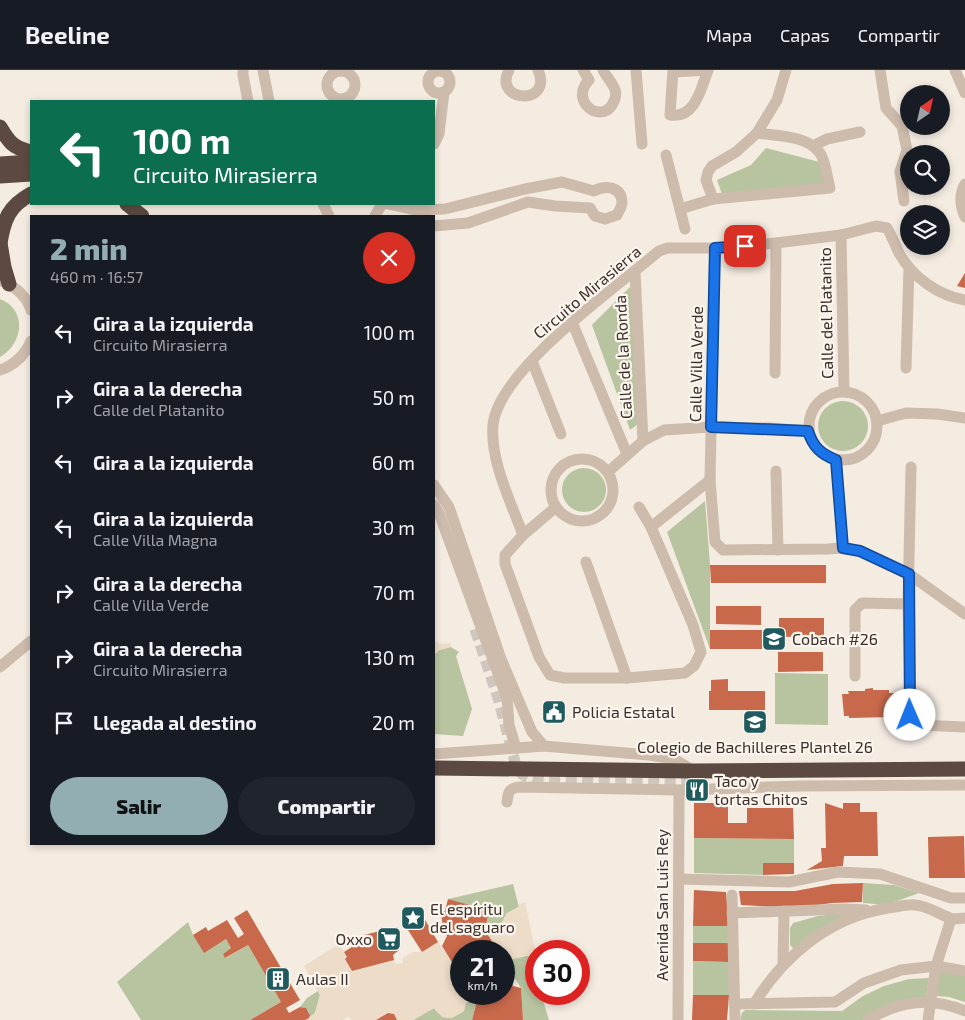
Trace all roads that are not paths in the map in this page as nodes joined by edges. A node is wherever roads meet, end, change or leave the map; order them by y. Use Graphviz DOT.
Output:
graph roads {
  1 [pos="243,70"];
  2 [pos="263,70"];
  3 [pos="509,70"];
  4 [pos="538,70"];
  5 [pos="583,70"];
  6 [pos="603,70"];
  7 [pos="636,70"];
  8 [pos="708,70"];
  9 [pos="786,70"];
  10 [pos="880,70"];
  11 [pos="955,70"];
  12 [pos="674,71"];
  13 [pos="965,93"];
  14 [pos="248,100"];
  15 [pos="269,100"];
  16 [pos="435,120"];
  17 [pos="0,126"];
  18 [pos="860,132"];
  19 [pos="757,133"];
  20 [pos="435,142"];
  21 [pos="642,144"];
  22 [pos="813,146"];
  23 [pos="30,152"];
  24 [pos="666,155"];
  25 [pos="30,162"];
  26 [pos="1,174"];
  27 [pos="30,174"];
  28 [pos="30,182"];
  29 [pos="965,184"];
  30 [pos="525,189"];
  31 [pos="30,195"];
  32 [pos="713,199"];
  33 [pos="904,201"];
  34 [pos="528,202"];
  35 [pos="128,205"];
  36 [pos="392,205"];
  37 [pos="680,209"];
  38 [pos="141,215"];
  39 [pos="965,217"];
  40 [pos="435,226"];
  41 [pos="685,229"];
  42 [pos="841,235"];
  43 [pos="0,243"];
  44 [pos="776,243"];
  45 [pos="715,248"];
  46 [pos="909,268"];
  47 [pos="635,272"];
  48 [pos="4,282"];
  49 [pos="963,302"];
  50 [pos="30,308"];
  51 [pos="572,322"];
  52 [pos="30,342"];
  53 [pos="532,361"];
  54 [pos="906,368"];
  55 [pos="0,370"];
  56 [pos="775,373"];
  57 [pos="844,391"];
  58 [pos="965,418"];
  59 [pos="877,420"];
  60 [pos="711,427"];
  61 [pos="808,431"];
  62 [pos="561,434"];
  63 [pos="643,441"];
  64 [pos="627,454"];
  65 [pos="836,460"];
  66 [pos="911,467"];
  67 [pos="776,471"];
  68 [pos="608,472"];
  69 [pos="710,480"];
  70 [pos="435,488"];
  71 [pos="556,507"];
  72 [pos="639,507"];
  73 [pos="441,508"];
  74 [pos="651,527"];
  75 [pos="522,535"];
  76 [pos="843,548"];
  77 [pos="778,550"];
  78 [pos="586,562"];
  79 [pos="909,574"];
  80 [pos="464,582"];
  81 [pos="908,604"];
  82 [pos="965,614"];
  83 [pos="475,629"];
  84 [pos="30,642"];
  85 [pos="0,667"];
  86 [pos="854,676"];
  87 [pos="627,678"];
  88 [pos="965,727"];
  89 [pos="544,746"];
  90 [pos="516,748"];
  91 [pos="435,754"];
  92 [pos="435,768"];
  93 [pos="965,769"];
  94 [pos="694,771"];
  95 [pos="705,784"];
  96 [pos="965,785"];
  97 [pos="729,788"];
  98 [pos="679,790"];
  99 [pos="507,802"];
  100 [pos="679,879"];
  101 [pos="732,896"];
  102 [pos="965,898"];
  103 [pos="872,910"];
  104 [pos="784,911"];
  105 [pos="732,913"];
  106 [pos="965,918"];
  107 [pos="951,919"];
  108 [pos="782,965"];
  109 [pos="936,966"];
  110 [pos="965,971"];
  111 [pos="929,1001"];
  112 [pos="734,1004"];
  113 [pos="754,1004"];
  114 [pos="965,1011"];
  115 [pos="678,1020"];
  116 [pos="734,1020"];
  117 [pos="868,1020"];
  118 [pos="928,1020"];
  1 -- 14 [label="street"];
  2 -- 15 [label="street"];
  3 -- 4 [label="street"];
  5 -- 6 [label="street"];
  7 -- 21 [label="street"];
  8 -- 12 [label="street"];
  8 -- 12 [label="street"];
  9 -- 19 [label="street"];
  10 -- 33 [label="street"];
  11 -- 13 [label="street"];
  16 -- 20 [label="street"];
  17 -- 23 [label="highway"];
  18 -- 22 [label="street"];
  19 -- 22 [label="street"];
  19 -- 32 [label="street"];
  22 -- 32 [label="street"];
  24 -- 37 [label="street"];
  25 -- 26 [label="highway"];
  26 -- 27 [label="highway"];
  26 -- 28 [label="highway"];
  29 -- 39 [label="street"];
  30 -- 34 [label="street"];
  30 -- 34 [label="street"];
  30 -- 36 [label="street"];
  31 -- 43 [label="highway"];
  32 -- 37 [label="street"];
  34 -- 40 [label="street"];
  35 -- 38 [label="highway"];
  37 -- 41 [label="street"];
  42 -- 44 [label="street, Circuito Mirasierra"];
  42 -- 46 [label="street, Circuito Mirasierra"];
  42 -- 57 [label="street, Calle del Platanito"];
  43 -- 48 [label="highway"];
  44 -- 45 [label="street, Circuito Mirasierra"];
  44 -- 56 [label="street"];
  45 -- 47 [label="street, Circuito Mirasierra"];
  45 -- 60 [label="street, Calle Villa Verde"];
  46 -- 49 [label="street, Circuito Mirasierra"];
  46 -- 54 [label="street"];
  47 -- 51 [label="street, Circuito Mirasierra"];
  47 -- 63 [label="street, Calle de la Ronda"];
  48 -- 50 [label="street"];
  51 -- 53 [label="street, Circuito Mirasierra"];
  51 -- 64 [label="street, Calle de la Ronda"];
  52 -- 55 [label="street"];
  53 -- 62 [label="street"];
  53 -- 75 [label="street, Circuito Mirasierra"];
  57 -- 59 [label="street"];
  57 -- 61 [label="street"];
  58 -- 59 [label="street"];
  59 -- 65 [label="street"];
  60 -- 61 [label="street"];
  60 -- 63 [label="street"];
  60 -- 69 [label="street, Calle Villa Verde"];
  61 -- 65 [label="street"];
  63 -- 64 [label="street"];
  64 -- 68 [label="street"];
  65 -- 76 [label="street"];
  66 -- 79 [label="street"];
  67 -- 77 [label="street"];
  68 -- 71 [label="street"];
  68 -- 71 [label="street"];
  69 -- 74 [label="street"];
  69 -- 77 [label="street"];
  70 -- 73 [label="street"];
  71 -- 75 [label="street"];
  72 -- 74 [label="street"];
  73 -- 80 [label="street"];
  73 -- 89 [label="street"];
  74 -- 87 [label="street"];
  75 -- 87 [label="street"];
  76 -- 77 [label="street"];
  76 -- 79 [label="street"];
  78 -- 87 [label="street"];
  79 -- 81 [label="street"];
  79 -- 82 [label="street"];
  80 -- 83 [label="street"];
  80 -- 90 [label="street"];
  81 -- 86 [label="street"];
  81 -- 88 [label="street"];
  84 -- 85 [label="street"];
  89 -- 90 [label="street"];
  89 -- 94 [label="street"];
  90 -- 91 [label="street"];
  92 -- 94 [label="highway"];
  93 -- 94 [label="highway"];
  95 -- 97 [label="street"];
  96 -- 97 [label="street"];
  97 -- 98 [label="street"];
  98 -- 99 [label="street"];
  98 -- 100 [label="street, Avenida San Luis Rey"];
  100 -- 102 [label="street"];
  100 -- 115 [label="street, Avenida San Luis Rey"];
  101 -- 105 [label="street"];
  103 -- 104 [label="street"];
  103 -- 107 [label="street"];
  103 -- 108 [label="street"];
  104 -- 105 [label="street"];
  104 -- 108 [label="street"];
  105 -- 112 [label="street"];
  106 -- 107 [label="street"];
  107 -- 109 [label="street"];
  108 -- 113 [label="street"];
  109 -- 110 [label="street"];
  109 -- 111 [label="street"];
  109 -- 113 [label="street"];
  111 -- 114 [label="street"];
  111 -- 117 [label="street"];
  111 -- 118 [label="street"];
  112 -- 113 [label="street"];
  112 -- 116 [label="street"];
}
